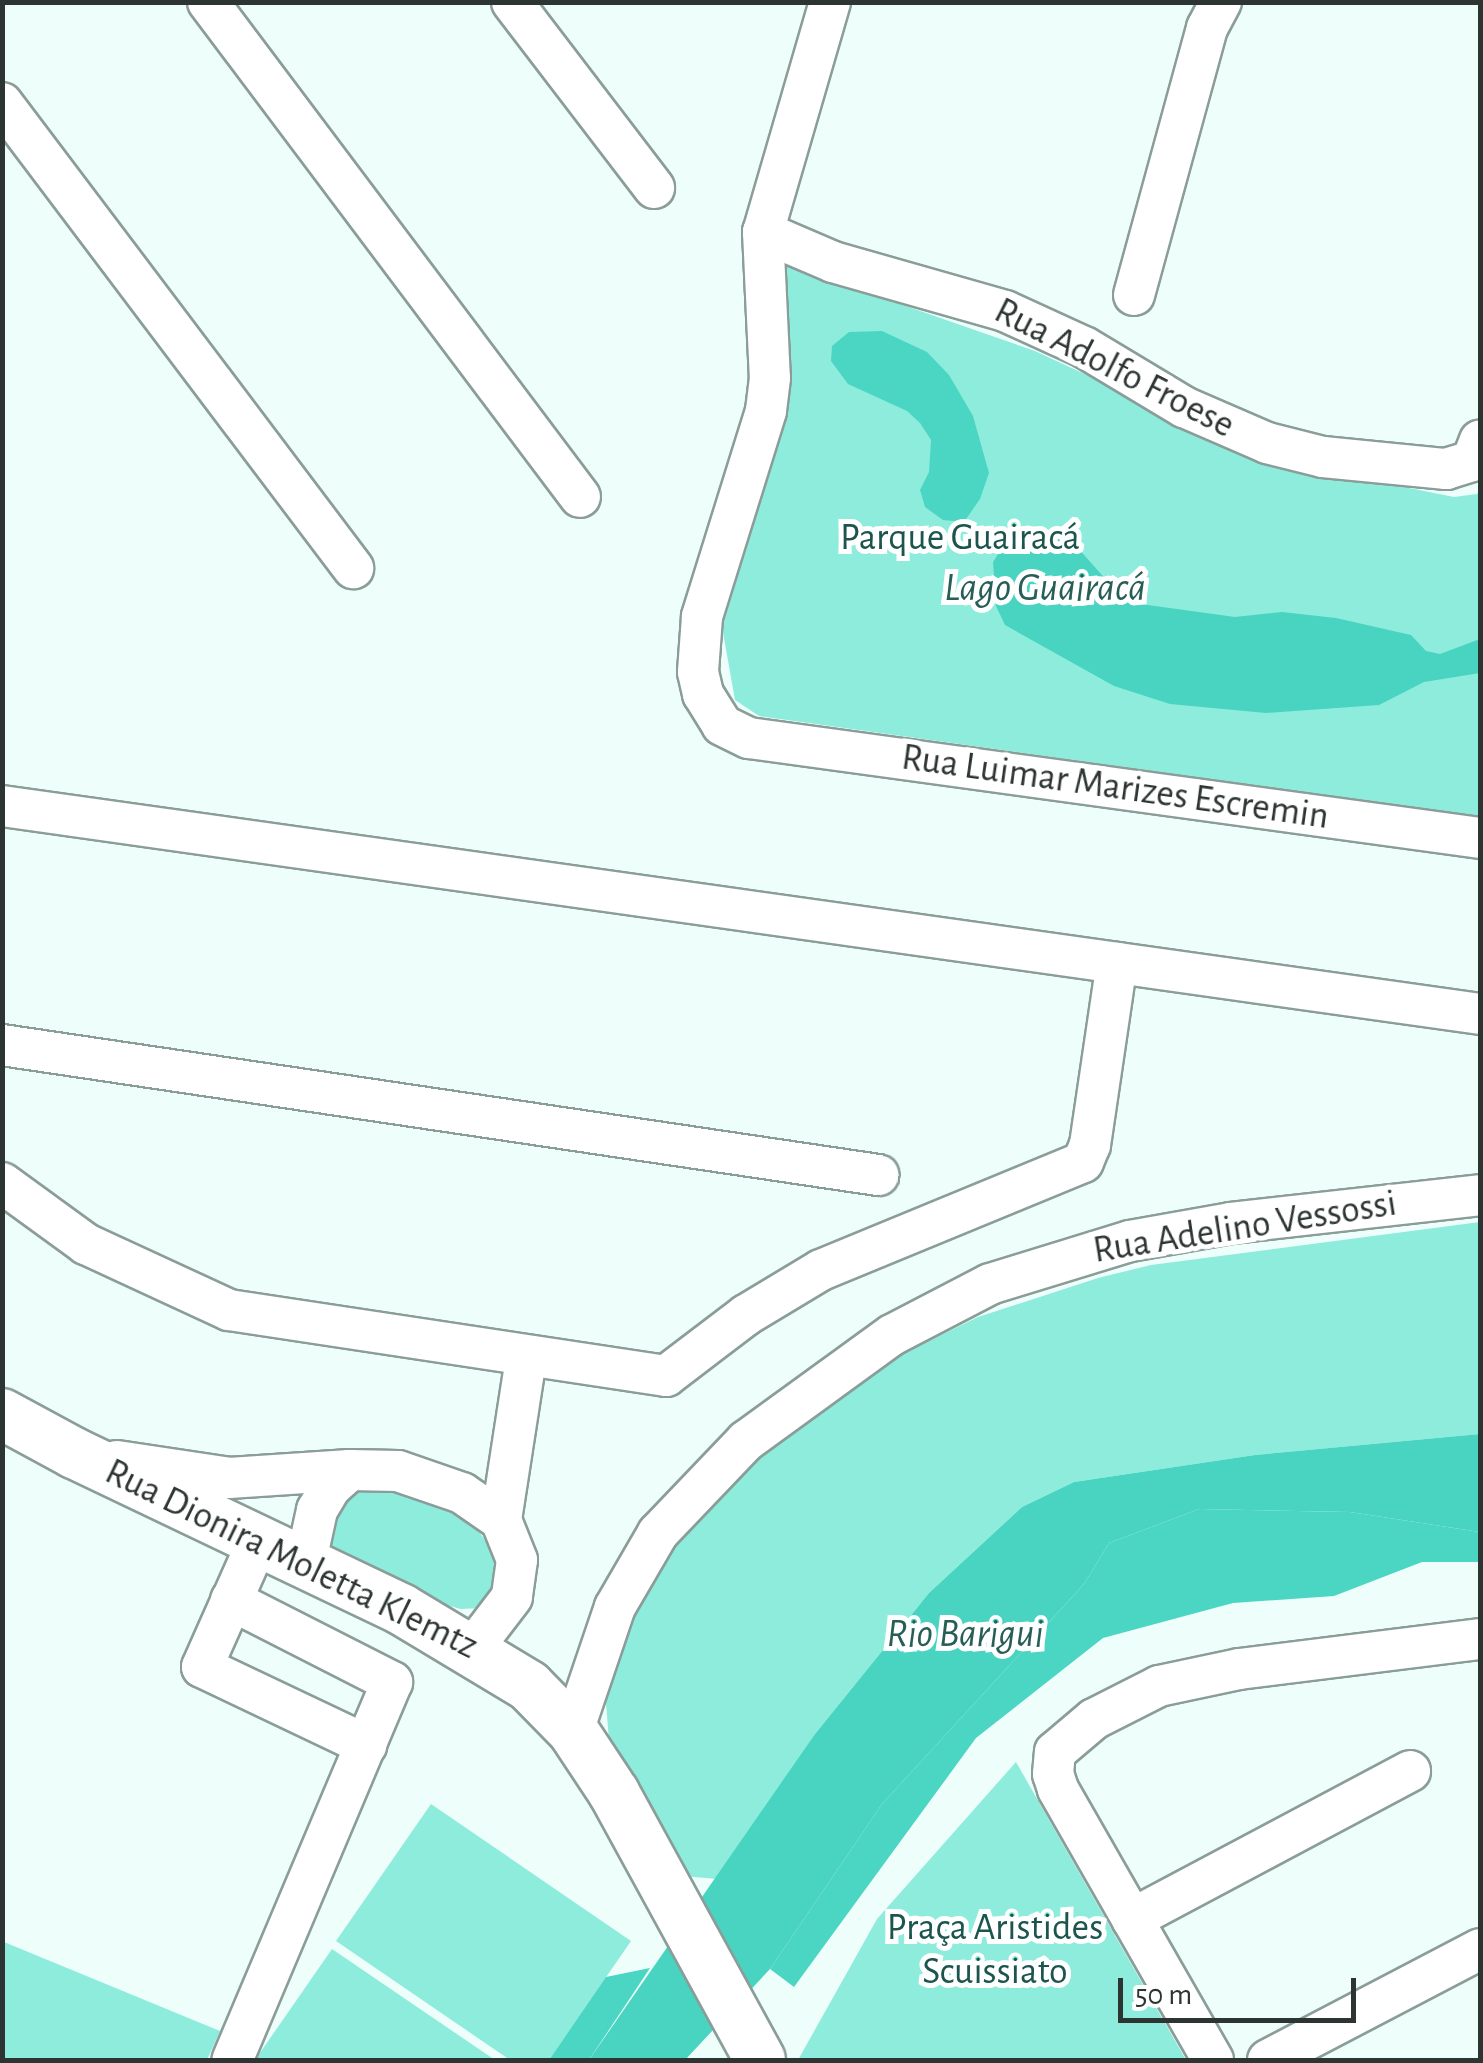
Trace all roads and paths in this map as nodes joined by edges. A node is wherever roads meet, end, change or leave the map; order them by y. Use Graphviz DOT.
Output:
graph roads {
  1 [pos="208,2"];
  2 [pos="512,2"];
  3 [pos="830,2"];
  4 [pos="1212,11"];
  5 [pos="2,103"];
  6 [pos="654,188"];
  7 [pos="763,232"];
  8 [pos="1134,295"];
  9 [pos="1476,451"];
  10 [pos="580,497"];
  11 [pos="353,568"];
  12 [pos="2,806"];
  13 [pos="1480,838"];
  14 [pos="1117,963"];
  15 [pos="1480,1014"];
  16 [pos="2,1045"];
  17 [pos="878,1175"];
  18 [pos="2,1183"];
  19 [pos="1480,1194"];
  20 [pos="526,1358"];
  21 [pos="2,1414"];
  22 [pos="74,1453"];
  23 [pos="350,1470"];
  24 [pos="502,1520"];
  25 [pos="259,1540"];
  26 [pos="306,1561"];
  27 [pos="231,1600"];
  28 [pos="1480,1639"];
  29 [pos="473,1648"];
  30 [pos="573,1731"];
  31 [pos="366,1744"];
  32 [pos="1410,1771"];
  33 [pos="1132,1919"];
  34 [pos="1480,1949"];
  35 [pos="232,2060"];
  36 [pos="760,2060"];
  37 [pos="1212,2060"];
  38 [pos="1268,2060"];
  1 -- 10 [label="street"];
  2 -- 6 [label="street"];
  3 -- 7 [label="street"];
  4 -- 8 [label="street"];
  5 -- 11 [label="street"];
  7 -- 9 [label="street, Rua Adolfo Froese"];
  7 -- 13 [label="street, Rua Luimar Marizes Escremin"];
  12 -- 14 [label="street"];
  14 -- 15 [label="street"];
  14 -- 20 [label="street"];
  16 -- 17 [label="street"];
  18 -- 20 [label="street"];
  19 -- 30 [label="street, Rua Adelino Vessossi"];
  20 -- 24 [label="street"];
  21 -- 22 [label="main road, Rua Dionira Moletta Klemtz"];
  22 -- 23 [label="street"];
  22 -- 25 [label="main road, Rua Dionira Moletta Klemtz"];
  23 -- 24 [label="street"];
  23 -- 26 [label="street"];
  24 -- 29 [label="street"];
  25 -- 26 [label="main road, Rua Dionira Moletta Klemtz"];
  25 -- 27 [label="street"];
  26 -- 29 [label="main road, Rua Dionira Moletta Klemtz"];
  27 -- 31 [label="street"];
  27 -- 31 [label="street"];
  28 -- 33 [label="street"];
  29 -- 30 [label="main road, Rua Dionira Moletta Klemtz"];
  30 -- 36 [label="main road, Rua Dionira Moletta Klemtz"];
  31 -- 35 [label="street"];
  32 -- 33 [label="street"];
  33 -- 37 [label="street"];
  34 -- 38 [label="street"];
}
